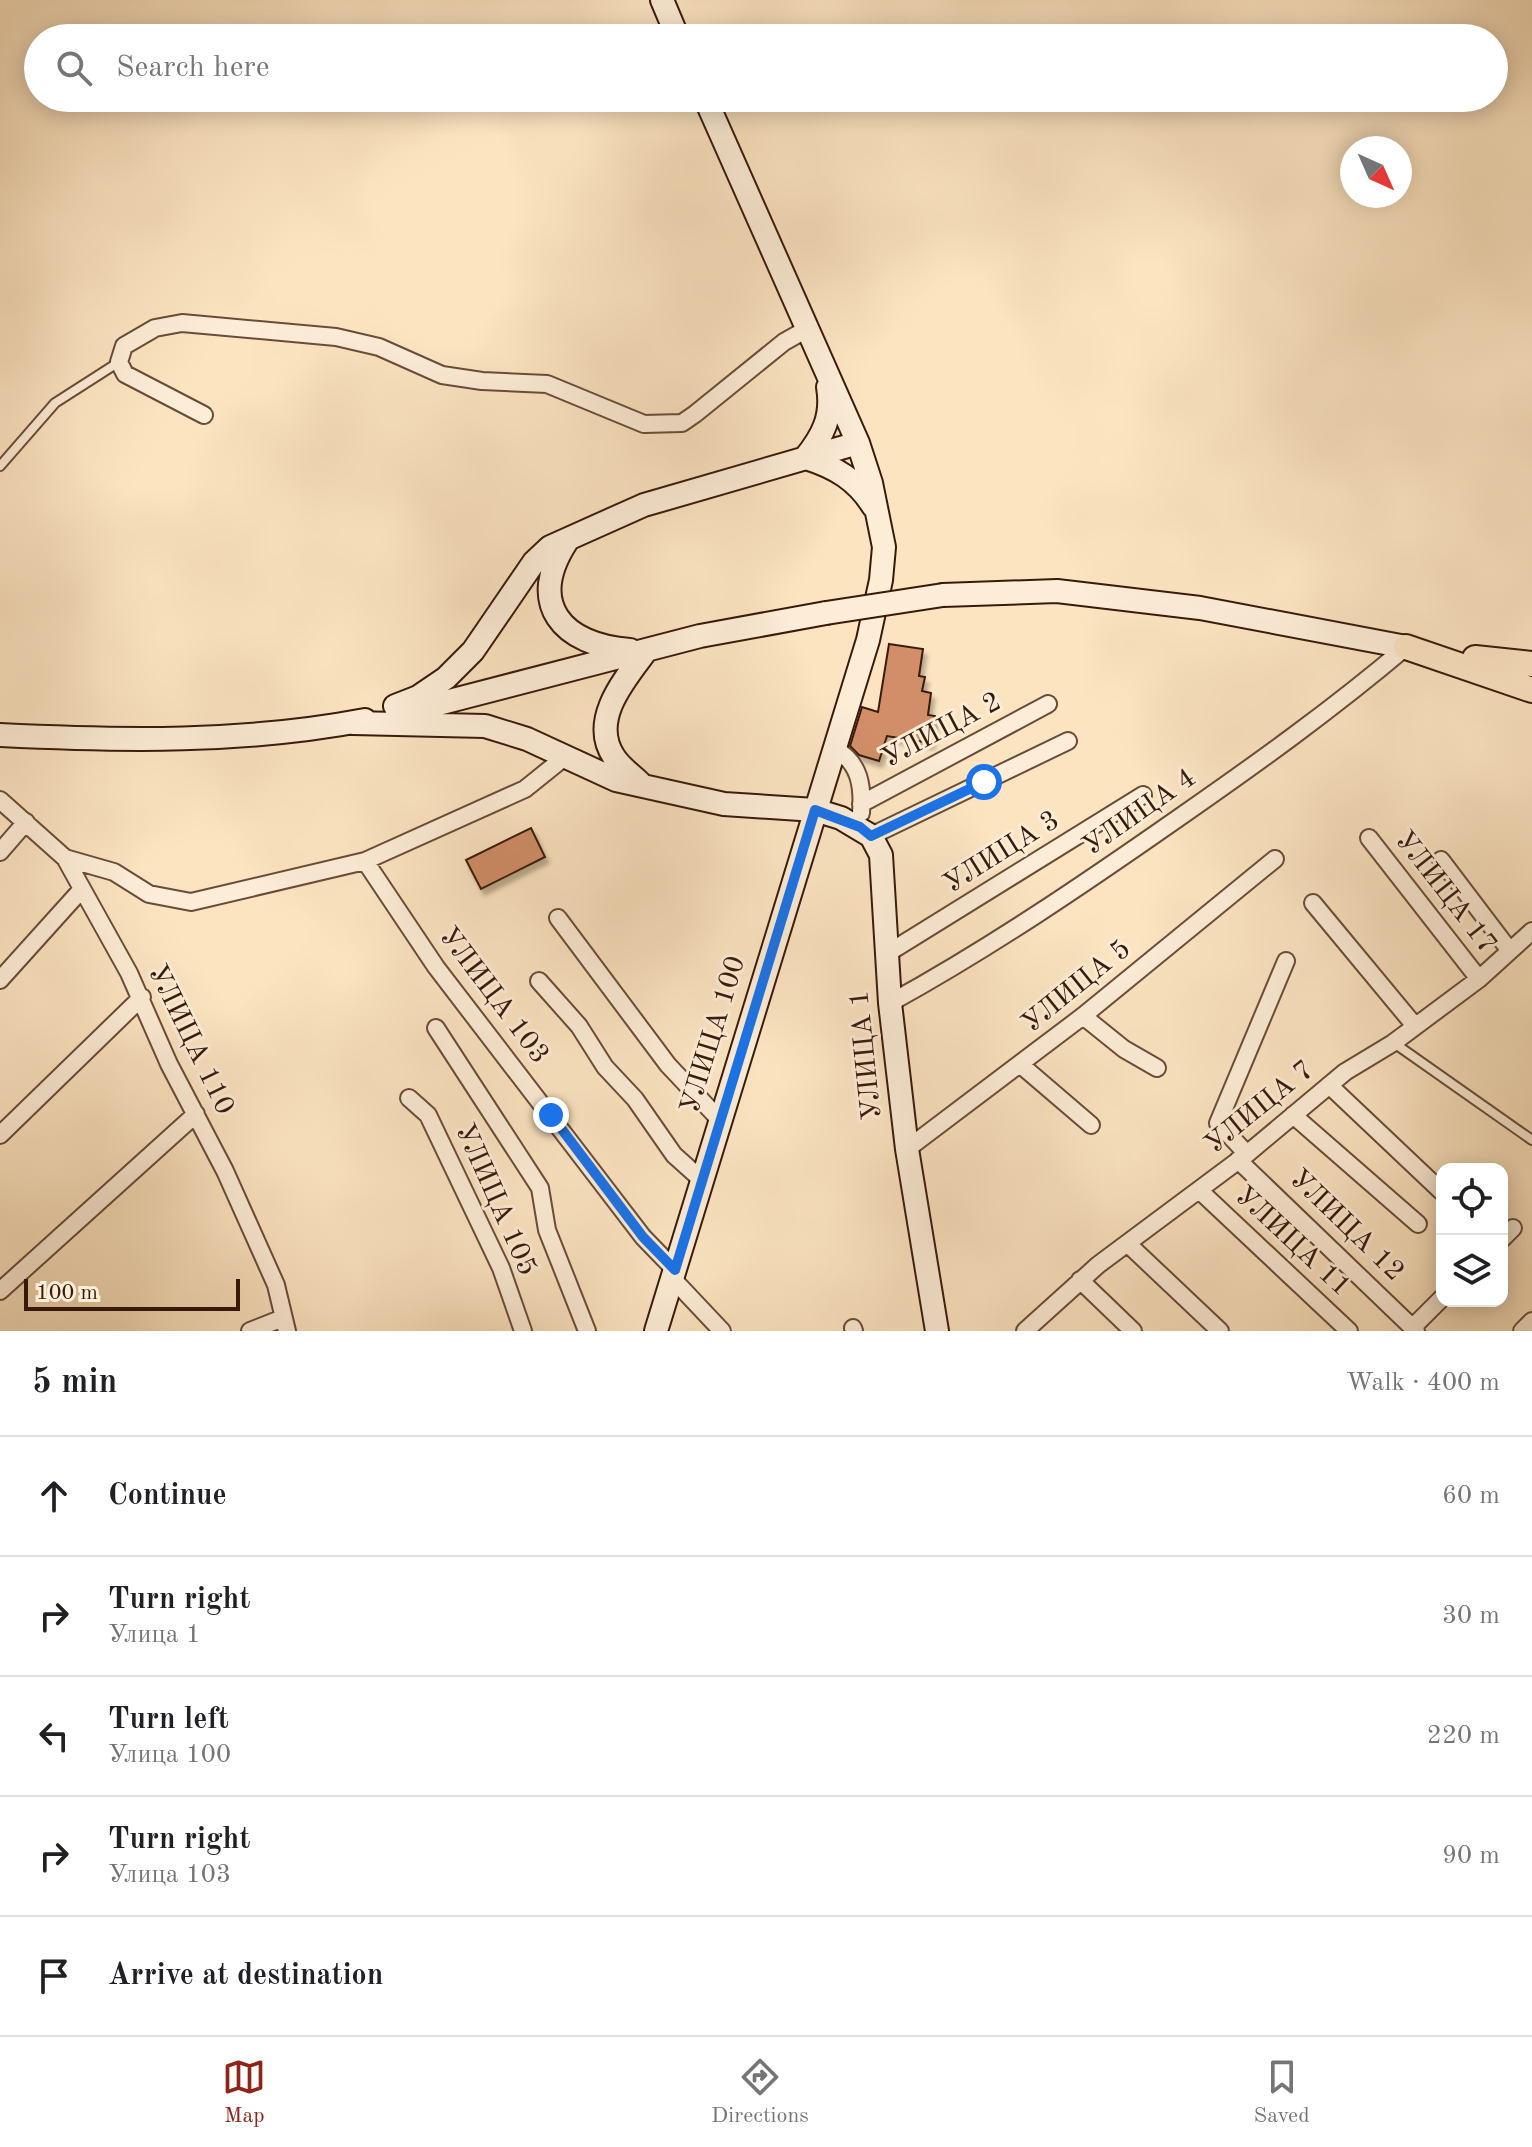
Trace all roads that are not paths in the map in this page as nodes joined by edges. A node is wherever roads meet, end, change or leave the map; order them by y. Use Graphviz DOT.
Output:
graph roads {
  1 [pos="662,0"];
  2 [pos="672,24"];
  3 [pos="711,112"];
  4 [pos="807,329"];
  5 [pos="119,362"];
  6 [pos="826,374"];
  7 [pos="204,415"];
  8 [pos="858,443"];
  9 [pos="805,458"];
  10 [pos="0,466"];
  11 [pos="881,519"];
  12 [pos="570,536"];
  13 [pos="1406,647"];
  14 [pos="646,651"];
  15 [pos="1532,664"];
  16 [pos="1476,668"];
  17 [pos="1532,680"];
  18 [pos="1532,690"];
  19 [pos="1048,704"];
  20 [pos="353,723"];
  21 [pos="0,735"];
  22 [pos="1068,741"];
  23 [pos="835,749"];
  24 [pos="566,756"];
  25 [pos="640,783"];
  26 [pos="1143,795"];
  27 [pos="0,800"];
  28 [pos="861,804"];
  29 [pos="815,810"];
  30 [pos="26,822"];
  31 [pos="866,832"];
  32 [pos="1369,838"];
  33 [pos="0,852"];
  34 [pos="65,858"];
  35 [pos="1275,859"];
  36 [pos="1441,860"];
  37 [pos="365,861"];
  38 [pos="82,889"];
  39 [pos="1313,903"];
  40 [pos="558,918"];
  41 [pos="1532,931"];
  42 [pos="1510,951"];
  43 [pos="888,953"];
  44 [pos="1286,961"];
  45 [pos="1479,979"];
  46 [pos="0,980"];
  47 [pos="539,981"];
  48 [pos="142,997"];
  49 [pos="890,1003"];
  50 [pos="1083,1016"];
  51 [pos="1415,1026"];
  52 [pos="436,1028"];
  53 [pos="1393,1043"];
  54 [pos="1021,1065"];
  55 [pos="1157,1068"];
  56 [pos="1329,1085"];
  57 [pos="409,1098"];
  58 [pos="196,1114"];
  59 [pos="1293,1115"];
  60 [pos="719,1119"];
  61 [pos="1091,1125"];
  62 [pos="0,1135"];
  63 [pos="1532,1140"];
  64 [pos="907,1149"];
  65 [pos="1243,1157"];
  66 [pos="703,1181"];
  67 [pos="1436,1186"];
  68 [pos="1199,1190"];
  69 [pos="1418,1224"];
  70 [pos="1128,1244"];
  71 [pos="674,1274"];
  72 [pos="1080,1280"];
  73 [pos="0,1291"];
  74 [pos="1436,1305"];
  75 [pos="1532,1321"];
  76 [pos="285,1324"];
  77 [pos="1414,1329"];
  78 [pos="250,1331"];
  79 [pos="523,1331"];
  80 [pos="587,1331"];
  81 [pos="656,1331"];
  82 [pos="722,1331"];
  83 [pos="937,1331"];
  84 [pos="1025,1331"];
  85 [pos="1133,1331"];
  86 [pos="1220,1331"];
  87 [pos="1349,1331"];
  88 [pos="1522,1331"];
  1 -- 2 [label="main road"];
  3 -- 4 [label="main road, УЛИЦА 100"];
  4 -- 5 [label="street"];
  4 -- 6 [label="main road, УЛИЦА 100"];
  5 -- 7 [label="street"];
  5 -- 10 [label="lane"];
  6 -- 8 [label="main road, УЛИЦА 100"];
  6 -- 9 [label="main road"];
  8 -- 9 [label="main road"];
  8 -- 11 [label="main road, УЛИЦА 100"];
  9 -- 11 [label="main road"];
  9 -- 12 [label="main road"];
  11 -- 23 [label="main road, УЛИЦА 100"];
  12 -- 14 [label="main road"];
  12 -- 20 [label="main road"];
  13 -- 14 [label="main road, bridge"];
  13 -- 15 [label="main road"];
  13 -- 16 [label="main road"];
  13 -- 49 [label="street, УЛИЦА 4"];
  14 -- 20 [label="main road"];
  14 -- 25 [label="main road"];
  16 -- 17 [label="main road"];
  16 -- 18 [label="main road"];
  19 -- 28 [label="street, УЛИЦА 2"];
  20 -- 21 [label="main road"];
  20 -- 24 [label="main road"];
  22 -- 31 [label="street"];
  23 -- 28 [label="street"];
  23 -- 29 [label="main road, УЛИЦА 100"];
  24 -- 25 [label="main road"];
  24 -- 37 [label="street"];
  25 -- 29 [label="main road"];
  26 -- 43 [label="street, УЛИЦА 3"];
  27 -- 30 [label="street, УЛИЦА 110"];
  28 -- 31 [label="street"];
  29 -- 31 [label="main road"];
  29 -- 60 [label="main road, УЛИЦА 100"];
  30 -- 33 [label="street"];
  30 -- 34 [label="street, УЛИЦА 110"];
  31 -- 43 [label="main road, УЛИЦА 1"];
  32 -- 45 [label="street, УЛИЦА 17"];
  34 -- 37 [label="street"];
  34 -- 38 [label="street, УЛИЦА 110"];
  35 -- 50 [label="street, УЛИЦА 5"];
  36 -- 42 [label="street"];
  37 -- 71 [label="street, УЛИЦА 103"];
  38 -- 46 [label="street"];
  38 -- 48 [label="street, УЛИЦА 110"];
  39 -- 51 [label="street"];
  40 -- 60 [label="street"];
  41 -- 42 [label="street, УЛИЦА 7"];
  42 -- 45 [label="street, УЛИЦА 7"];
  43 -- 49 [label="main road, УЛИЦА 1"];
  44 -- 65 [label="street, УЛИЦА 12"];
  45 -- 51 [label="street, УЛИЦА 7"];
  47 -- 66 [label="street"];
  48 -- 58 [label="street, УЛИЦА 110"];
  48 -- 62 [label="street"];
  49 -- 64 [label="main road, УЛИЦА 1"];
  50 -- 54 [label="street, УЛИЦА 5"];
  50 -- 55 [label="street"];
  51 -- 53 [label="street, УЛИЦА 7"];
  52 -- 80 [label="street"];
  53 -- 56 [label="street, УЛИЦА 7"];
  53 -- 63 [label="lane"];
  54 -- 61 [label="street"];
  54 -- 64 [label="street, УЛИЦА 5"];
  56 -- 59 [label="street, УЛИЦА 7"];
  56 -- 67 [label="street"];
  57 -- 79 [label="street, УЛИЦА 105"];
  58 -- 73 [label="street"];
  58 -- 76 [label="street, УЛИЦА 110"];
  59 -- 65 [label="street, УЛИЦА 7"];
  59 -- 69 [label="street"];
  60 -- 66 [label="main road, УЛИЦА 100"];
  64 -- 83 [label="main road, УЛИЦА 1"];
  65 -- 68 [label="street, УЛИЦА 7"];
  65 -- 77 [label="street, УЛИЦА 12"];
  66 -- 71 [label="main road, УЛИЦА 100"];
  68 -- 70 [label="street, УЛИЦА 7"];
  68 -- 87 [label="street, УЛИЦА 11"];
  70 -- 72 [label="street, УЛИЦА 7"];
  70 -- 86 [label="street"];
  71 -- 81 [label="main road, УЛИЦА 100"];
  71 -- 82 [label="street"];
  72 -- 84 [label="street, УЛИЦА 7"];
  72 -- 85 [label="street"];
  74 -- 77 [label="street"];
  75 -- 88 [label="street"];
  76 -- 78 [label="street"];
}
